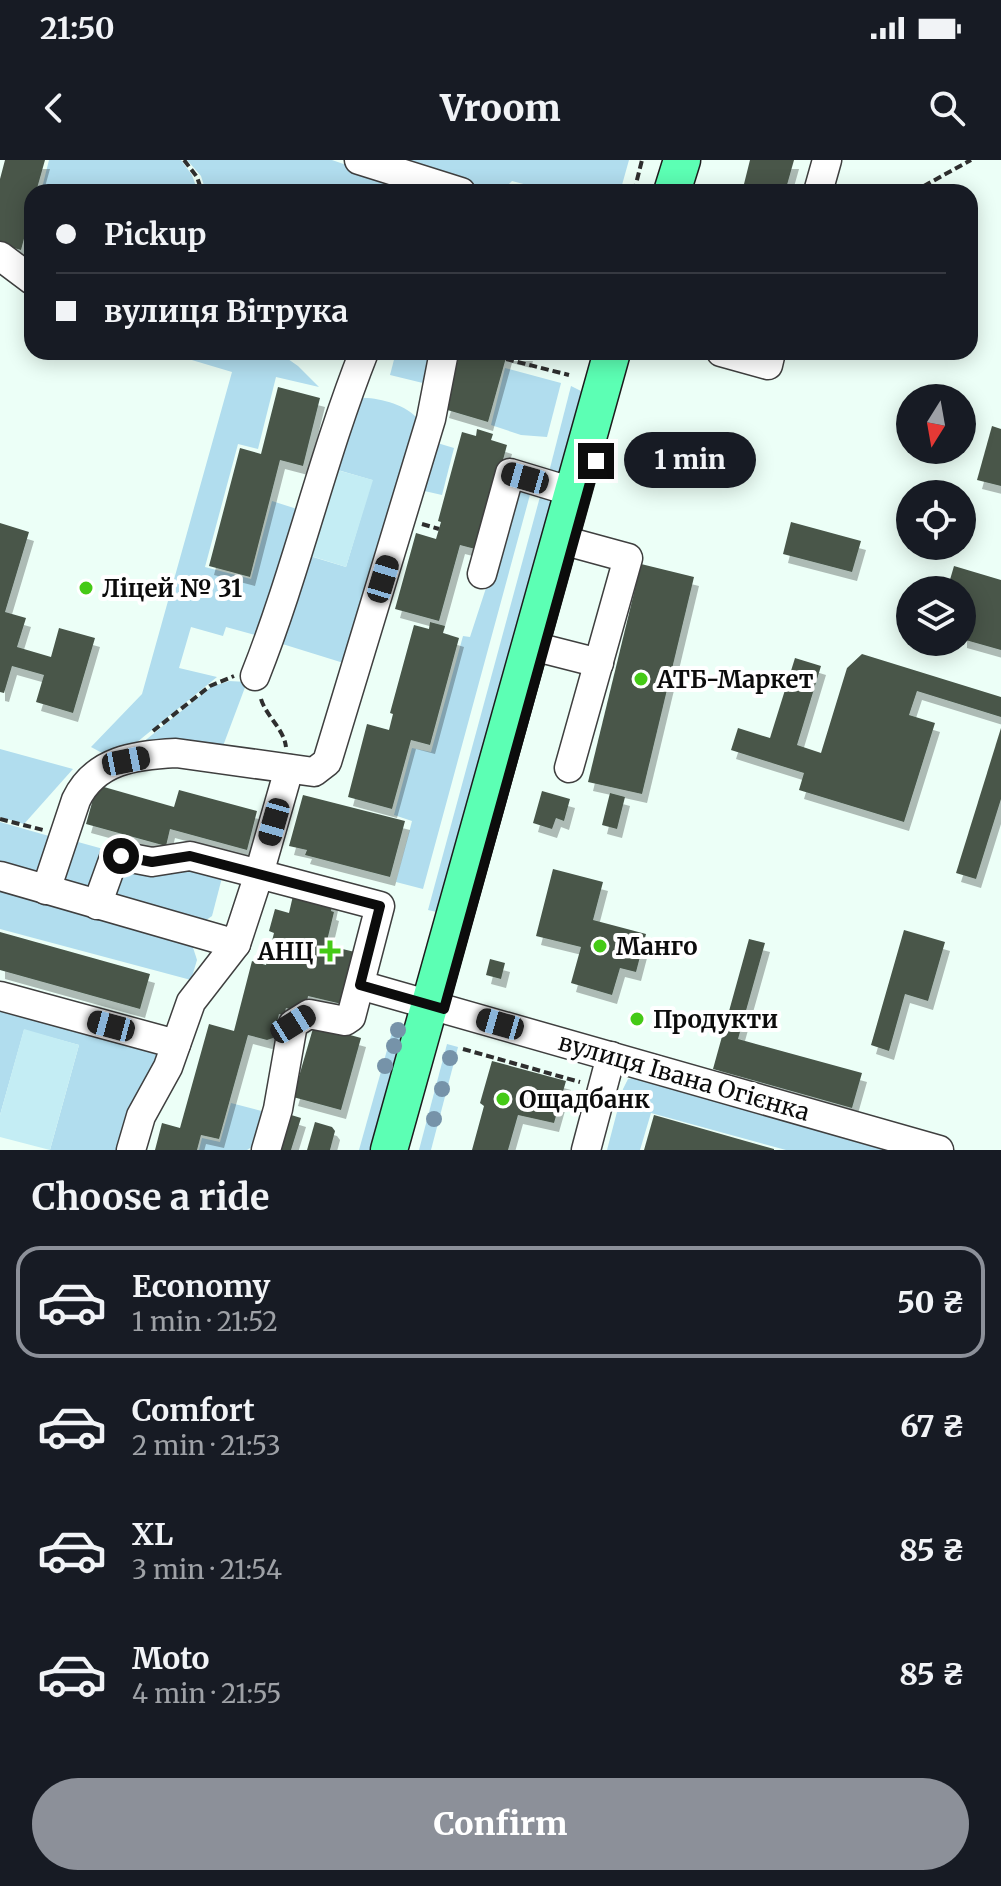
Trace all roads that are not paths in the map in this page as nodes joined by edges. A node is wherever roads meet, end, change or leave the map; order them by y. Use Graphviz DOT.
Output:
graph roads {
  1 [pos="359,160"];
  2 [pos="667,160"];
  3 [pos="682,160"];
  4 [pos="827,160"];
  5 [pos="436,184"];
  6 [pos="660,184"];
  7 [pos="674,184"];
  8 [pos="820,184"];
  9 [pos="0,256"];
  10 [pos="24,274"];
  11 [pos="361,360"];
  12 [pos="442,360"];
  13 [pos="610,360"];
  14 [pos="625,360"];
  15 [pos="750,360"];
  16 [pos="769,360"];
  17 [pos="573,492"];
  18 [pos="573,543"];
  19 [pos="482,574"];
  20 [pos="544,649"];
  21 [pos="599,663"];
  22 [pos="255,676"];
  23 [pos="569,768"];
  24 [pos="289,769"];
  25 [pos="259,874"];
  26 [pos="0,876"];
  27 [pos="46,890"];
  28 [pos="97,905"];
  29 [pos="236,944"];
  30 [pos="360,985"];
  31 [pos="0,996"];
  32 [pos="436,1006"];
  33 [pos="176,1044"];
  34 [pos="611,1056"];
  35 [pos="131,1150"];
  36 [pos="266,1150"];
  37 [pos="389,1150"];
  38 [pos="404,1150"];
  39 [pos="586,1150"];
  40 [pos="939,1150"];
  1 -- 5 [label="street"];
  2 -- 6 [label="main road"];
  3 -- 7 [label="main road"];
  4 -- 8 [label="street"];
  9 -- 10 [label="street"];
  11 -- 22 [label="street"];
  12 -- 24 [label="street"];
  13 -- 17 [label="main road"];
  14 -- 18 [label="main road"];
  15 -- 16 [label="street"];
  17 -- 19 [label="street"];
  17 -- 32 [label="main road"];
  18 -- 20 [label="main road"];
  18 -- 21 [label="street"];
  20 -- 21 [label="street"];
  20 -- 32 [label="main road"];
  21 -- 23 [label="street"];
  24 -- 25 [label="street"];
  24 -- 27 [label="street"];
  25 -- 28 [label="street"];
  25 -- 29 [label="street"];
  25 -- 30 [label="street"];
  26 -- 27 [label="street"];
  27 -- 28 [label="street"];
  28 -- 29 [label="street"];
  29 -- 33 [label="street"];
  30 -- 32 [label="street, вулиця Івана Огієнка"];
  30 -- 36 [label="street"];
  31 -- 33 [label="street"];
  32 -- 34 [label="street, вулиця Івана Огієнка"];
  32 -- 37 [label="main road"];
  32 -- 38 [label="main road"];
  33 -- 35 [label="street"];
  34 -- 39 [label="street"];
  34 -- 40 [label="street, вулиця Івана Огієнка"];
}
